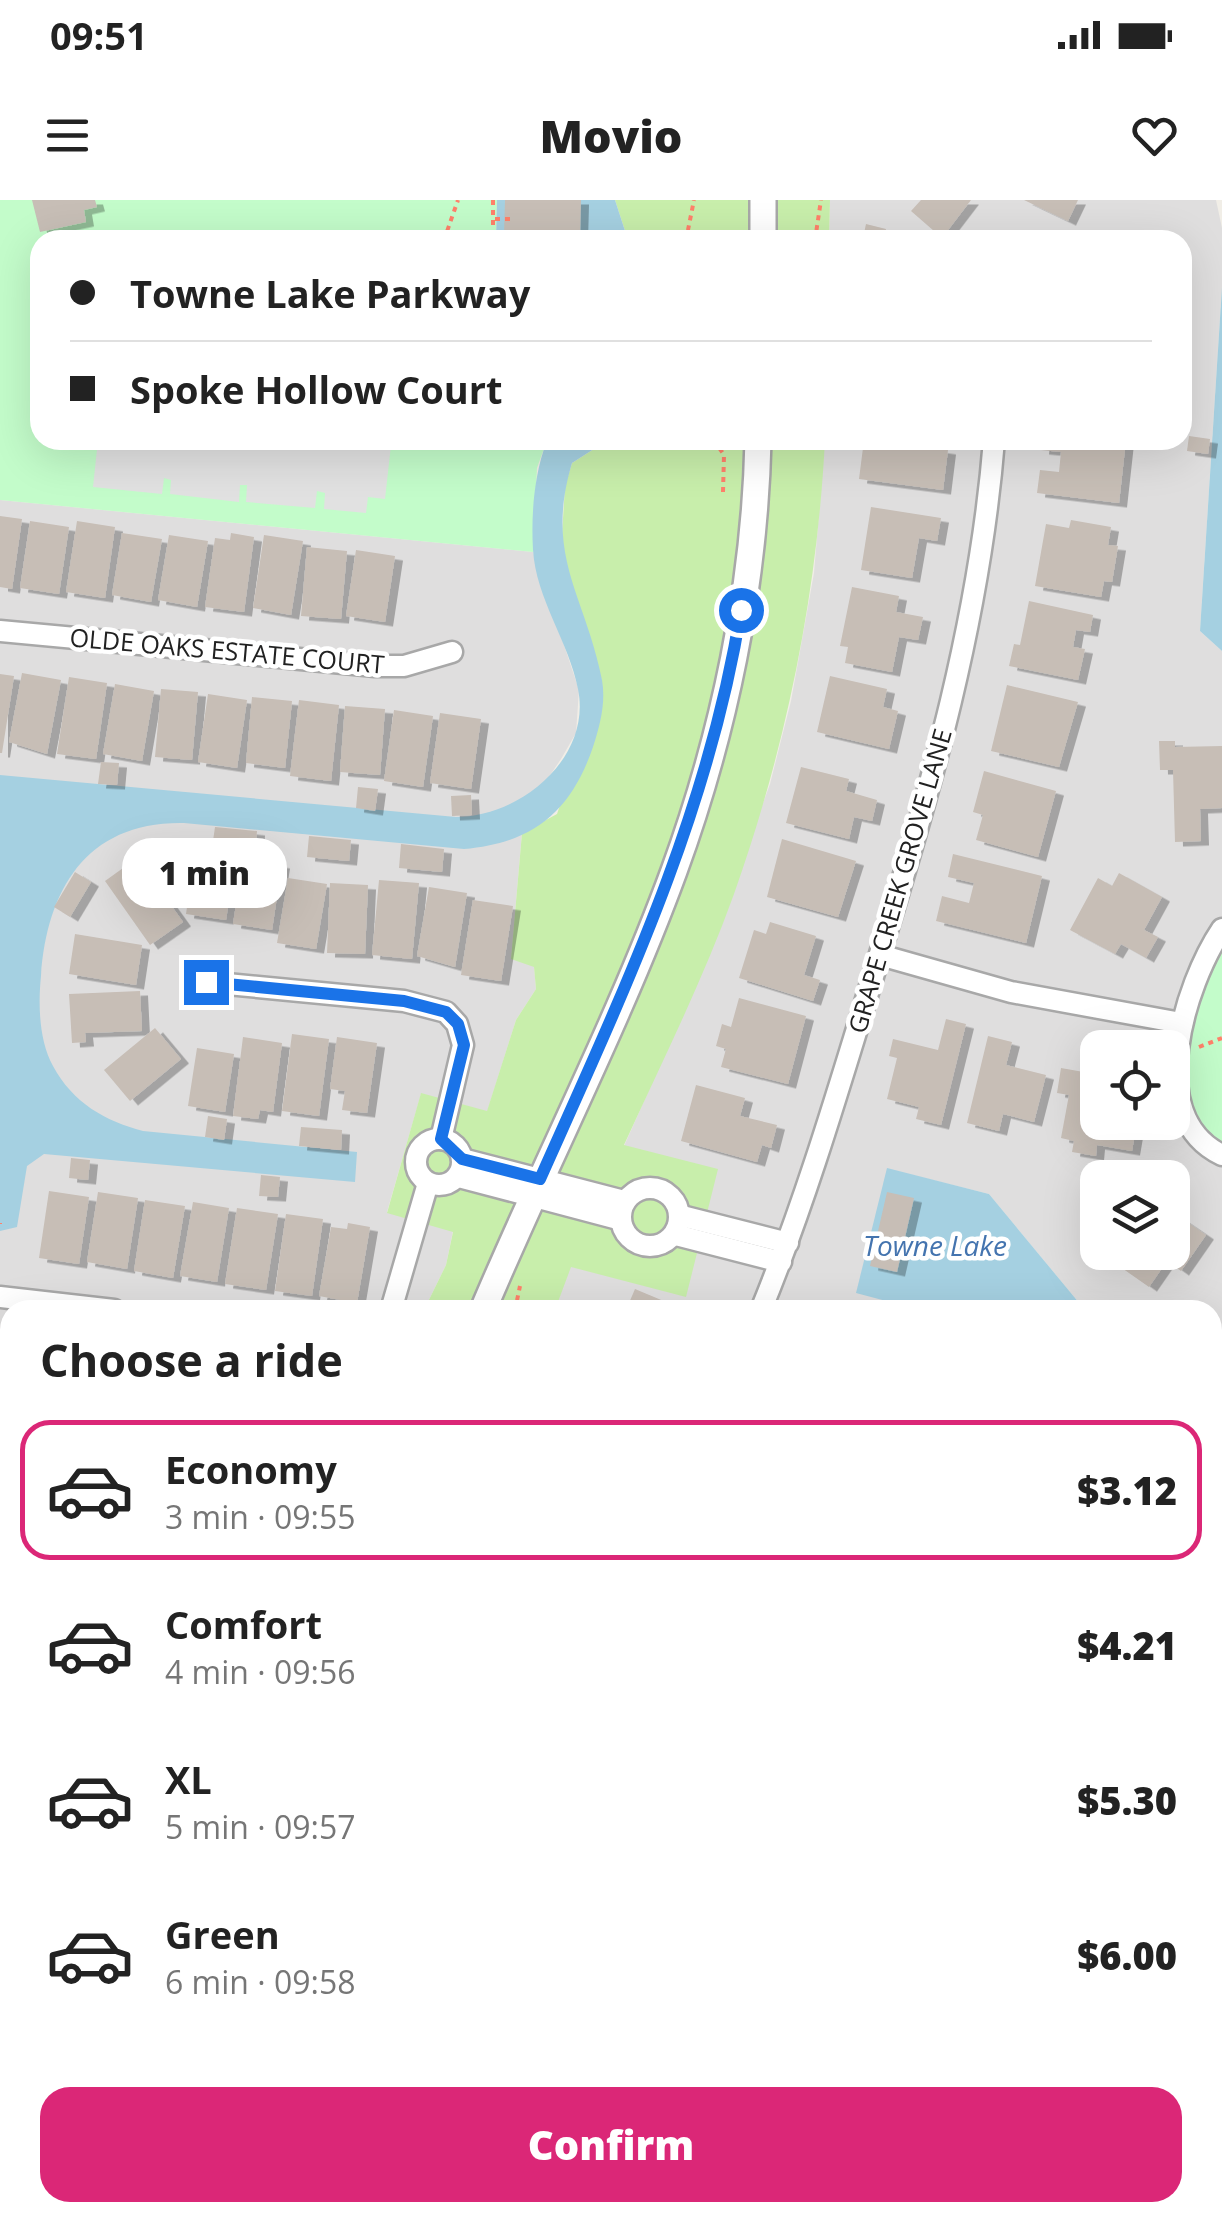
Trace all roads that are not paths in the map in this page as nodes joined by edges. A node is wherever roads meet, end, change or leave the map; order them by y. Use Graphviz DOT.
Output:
graph roads {
  1 [pos="764,200"];
  2 [pos="762,230"];
  3 [pos="757,450"];
  4 [pos="993,450"];
  5 [pos="0,631"];
  6 [pos="452,652"];
  7 [pos="1222,929"];
  8 [pos="880,954"];
  9 [pos="206,982"];
  10 [pos="1181,1022"];
  11 [pos="441,1139"];
  12 [pos="1222,1155"];
  13 [pos="460,1168"];
  14 [pos="428,1183"];
  15 [pos="536,1188"];
  16 [pos="621,1210"];
  17 [pos="679,1225"];
  18 [pos="784,1253"];
  19 [pos="0,1297"];
  20 [pos="26,1300"];
  21 [pos="394,1300"];
  22 [pos="486,1300"];
  23 [pos="765,1300"];
  1 -- 2 [label="street"];
  3 -- 15 [label="street"];
  4 -- 8 [label="street, GRAPE CREEK GROVE LANE"];
  5 -- 6 [label="street, OLDE OAKS ESTATE COURT"];
  7 -- 10 [label="street"];
  8 -- 10 [label="street"];
  8 -- 18 [label="street, GRAPE CREEK GROVE LANE"];
  9 -- 11 [label="street"];
  10 -- 12 [label="street"];
  11 -- 13 [label="street"];
  11 -- 14 [label="street"];
  13 -- 14 [label="street"];
  13 -- 15 [label="street"];
  14 -- 21 [label="street"];
  15 -- 16 [label="street"];
  15 -- 22 [label="street"];
  16 -- 17 [label="street"];
  16 -- 17 [label="street"];
  17 -- 18 [label="street"];
  18 -- 23 [label="street, GRAPE CREEK GROVE LANE"];
  19 -- 20 [label="street"];
}
